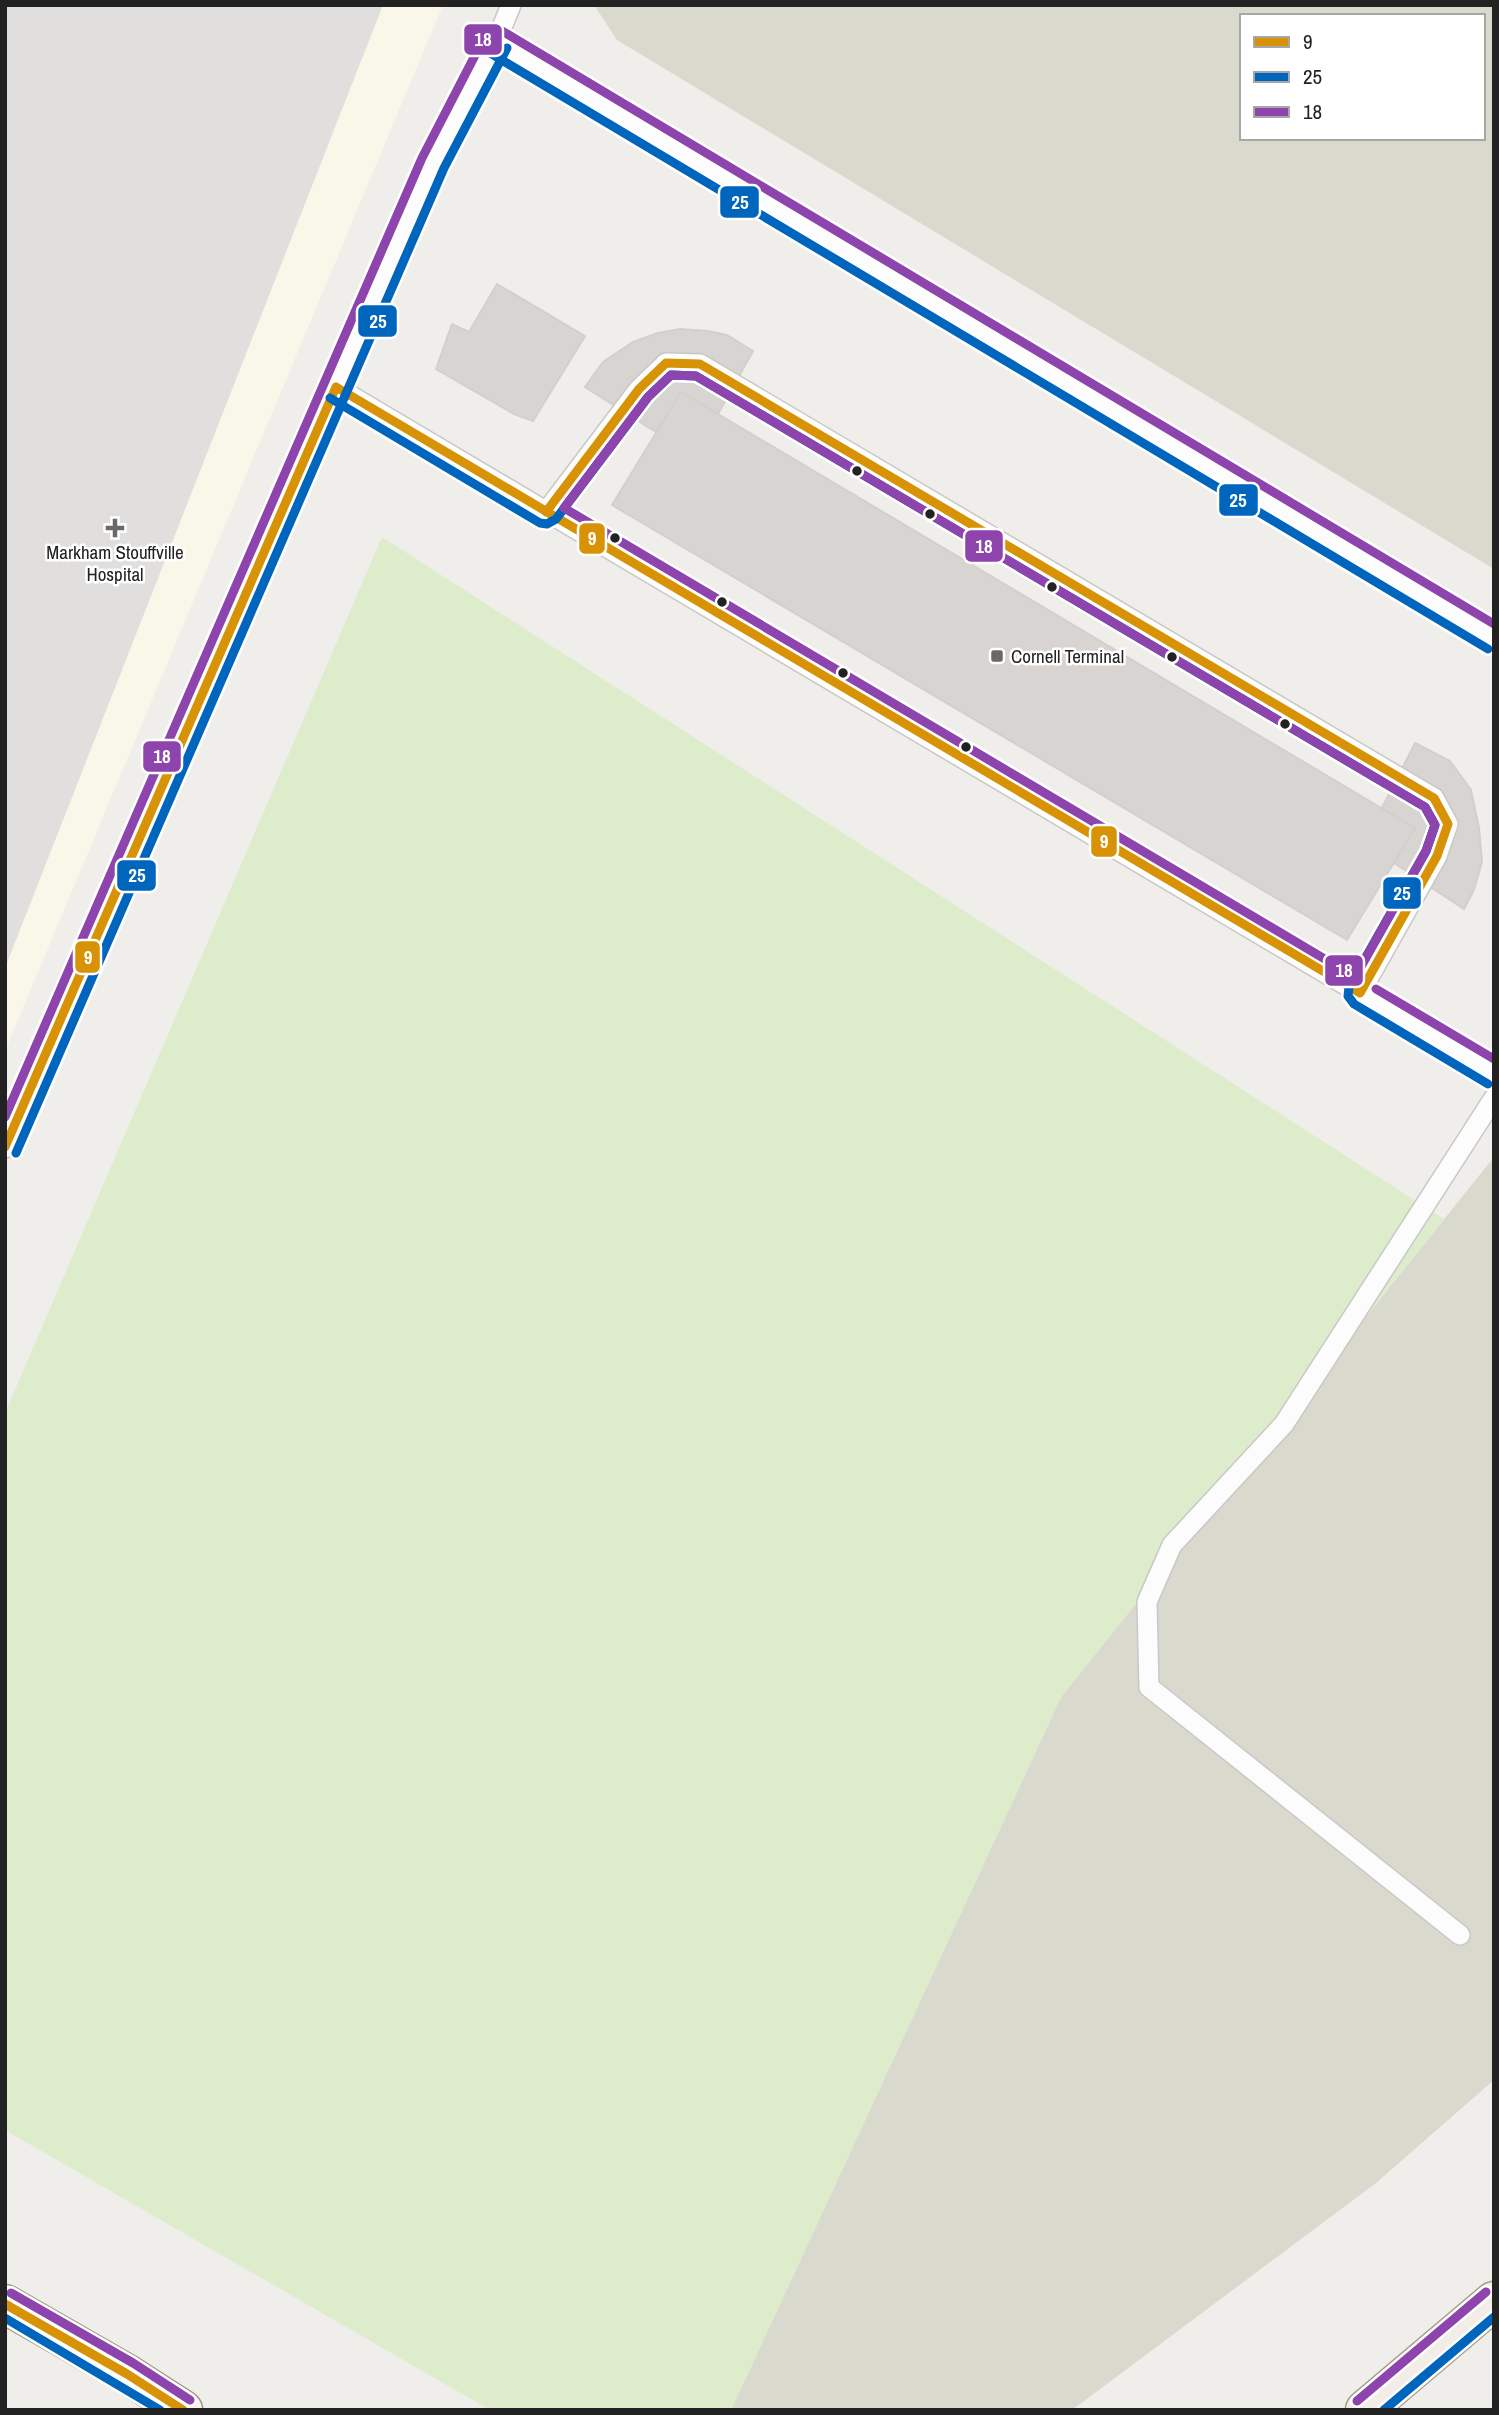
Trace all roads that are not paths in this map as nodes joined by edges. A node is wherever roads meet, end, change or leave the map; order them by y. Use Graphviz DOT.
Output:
graph roads {
  1 [pos="511,5"];
  2 [pos="496,42"];
  3 [pos="336,387"];
  4 [pos="546,512"];
  5 [pos="1494,638"];
  6 [pos="1360,993"];
  7 [pos="1494,1073"];
  8 [pos="1494,1098"];
  9 [pos="6,1142"];
  10 [pos="1460,1935"];
  11 [pos="1494,2301"];
  12 [pos="5,2304"];
  13 [pos="183,2410"];
  14 [pos="1365,2410"];
  1 -- 2 [label="lane"];
  2 -- 3 [label="lane"];
  2 -- 5 [label="lane"];
  3 -- 4 [label="lane"];
  3 -- 9 [label="lane"];
  4 -- 6 [label="lane"];
  4 -- 6 [label="lane"];
  6 -- 7 [label="lane"];
  8 -- 10 [label="lane"];
  11 -- 14 [label="main road"];
  12 -- 13 [label="main road"];
}
